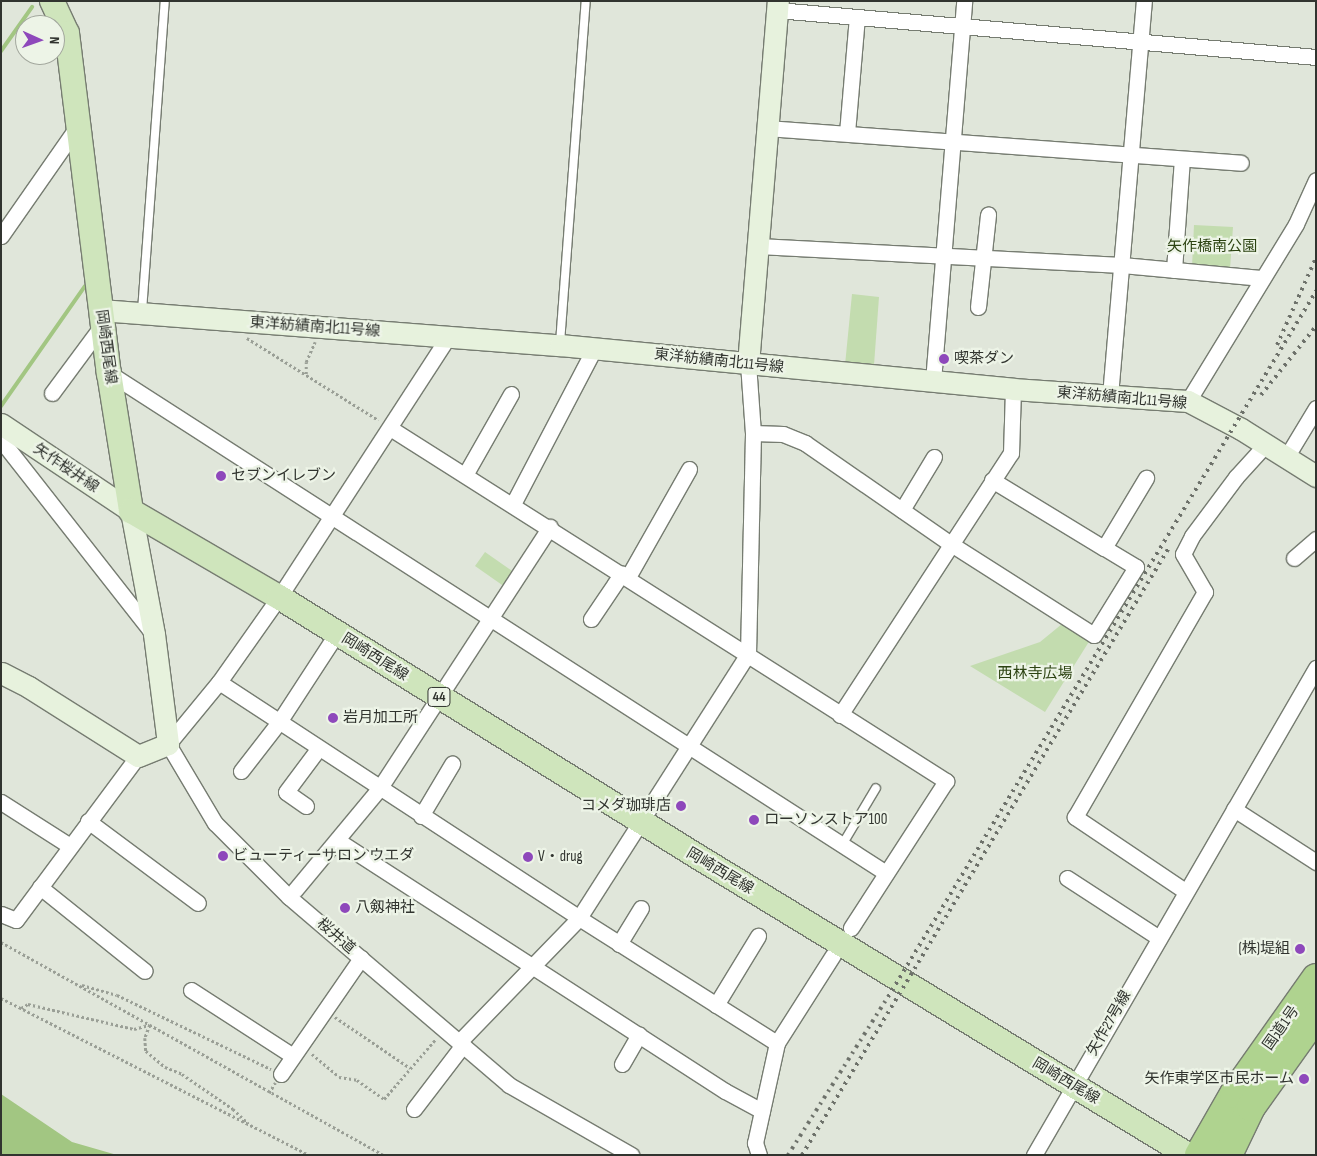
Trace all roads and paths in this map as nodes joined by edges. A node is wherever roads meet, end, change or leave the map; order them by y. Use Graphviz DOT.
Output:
graph roads {
  1 [pos="52,1"];
  2 [pos="165,1"];
  3 [pos="586,1"];
  4 [pos="964,1"];
  5 [pos="1144,1"];
  6 [pos="778,6"];
  7 [pos="857,17"];
  8 [pos="962,24"];
  9 [pos="1140,42"];
  10 [pos="1316,57"];
  11 [pos="79,124"];
  12 [pos="767,128"];
  13 [pos="847,133"];
  14 [pos="952,141"];
  15 [pos="1131,155"];
  16 [pos="1182,158"];
  17 [pos="1241,163"];
  18 [pos="1316,180"];
  19 [pos="988,215"];
  20 [pos="1,236"];
  21 [pos="758,246"];
  22 [pos="943,254"];
  23 [pos="983,257"];
  24 [pos="1122,265"];
  25 [pos="1174,270"];
  26 [pos="1262,278"];
  27 [pos="978,307"];
  28 [pos="142,314"];
  29 [pos="102,317"];
  30 [pos="322,328"];
  31 [pos="242,335"];
  32 [pos="448,337"];
  33 [pos="560,345"];
  34 [pos="594,348"];
  35 [pos="748,364"];
  36 [pos="110,373"];
  37 [pos="306,376"];
  38 [pos="933,381"];
  39 [pos="1013,389"];
  40 [pos="52,392"];
  41 [pos="512,394"];
  42 [pos="1110,396"];
  43 [pos="1188,401"];
  44 [pos="1316,408"];
  45 [pos="1,424"];
  46 [pos="390,428"];
  47 [pos="753,433"];
  48 [pos="1,440"];
  49 [pos="1266,444"];
  50 [pos="1287,456"];
  51 [pos="934,457"];
  52 [pos="689,469"];
  53 [pos="465,475"];
  54 [pos="1316,476"];
  55 [pos="1146,478"];
  56 [pos="992,480"];
  57 [pos="513,504"];
  58 [pos="902,510"];
  59 [pos="132,511"];
  60 [pos="330,517"];
  61 [pos="550,527"];
  62 [pos="1316,539"];
  63 [pos="951,544"];
  64 [pos="1104,548"];
  65 [pos="1294,558"];
  66 [pos="625,575"];
  67 [pos="279,597"];
  68 [pos="491,618"];
  69 [pos="591,618"];
  70 [pos="336,633"];
  71 [pos="154,634"];
  72 [pos="748,654"];
  73 [pos="1316,668"];
  74 [pos="1,673"];
  75 [pos="219,682"];
  76 [pos="440,698"];
  77 [pos="840,715"];
  78 [pos="279,722"];
  79 [pos="168,744"];
  80 [pos="688,747"];
  81 [pos="318,749"];
  82 [pos="138,756"];
  83 [pos="452,764"];
  84 [pos="240,771"];
  85 [pos="876,788"];
  86 [pos="379,789"];
  87 [pos="1,802"];
  88 [pos="306,806"];
  89 [pos="1234,809"];
  90 [pos="421,816"];
  91 [pos="88,821"];
  92 [pos="640,822"];
  93 [pos="337,840"];
  94 [pos="842,845"];
  95 [pos="70,846"];
  96 [pos="1316,862"];
  97 [pos="886,873"];
  98 [pos="1066,878"];
  99 [pos="40,887"];
  100 [pos="295,890"];
  101 [pos="1185,892"];
  102 [pos="198,903"];
  103 [pos="641,908"];
  104 [pos="1,914"];
  105 [pos="579,918"];
  106 [pos="851,928"];
  107 [pos="758,936"];
  108 [pos="1158,938"];
  109 [pos="1,942"];
  110 [pos="619,944"];
  111 [pos="834,955"];
  112 [pos="361,958"];
  113 [pos="532,966"];
  114 [pos="145,971"];
  115 [pos="1316,978"];
  116 [pos="76,984"];
  117 [pos="191,990"];
  118 [pos="1,998"];
  119 [pos="716,1005"];
  120 [pos="21,1008"];
  121 [pos="325,1010"];
  122 [pos="150,1025"];
  123 [pos="1313,1027"];
  124 [pos="444,1029"];
  125 [pos="640,1036"];
  126 [pos="777,1043"];
  127 [pos="461,1044"];
  128 [pos="297,1050"];
  129 [pos="622,1064"];
  130 [pos="410,1068"];
  131 [pos="281,1074"];
  132 [pos="1073,1086"];
  133 [pos="414,1109"];
  134 [pos="762,1110"];
  135 [pos="251,1126"];
  136 [pos="1034,1154"];
  137 [pos="309,1155"];
  138 [pos="383,1155"];
  139 [pos="631,1155"];
  140 [pos="759,1155"];
  141 [pos="1188,1155"];
  142 [pos="1200,1155"];
  143 [pos="1228,1155"];
  1 -- 11 [label="main road, 岡崎西尾線"];
  2 -- 28 [label="lane"];
  3 -- 33 [label="lane"];
  4 -- 8 [label="street"];
  5 -- 9 [label="street"];
  6 -- 7 [label="street"];
  6 -- 12 [label="street"];
  7 -- 8 [label="street"];
  7 -- 13 [label="street"];
  8 -- 9 [label="street"];
  8 -- 14 [label="street"];
  9 -- 10 [label="street"];
  9 -- 15 [label="street"];
  11 -- 20 [label="street"];
  11 -- 29 [label="main road, 岡崎西尾線"];
  12 -- 13 [label="street"];
  12 -- 21 [label="street"];
  13 -- 14 [label="street"];
  14 -- 15 [label="street"];
  14 -- 22 [label="street"];
  15 -- 16 [label="street"];
  15 -- 24 [label="street"];
  16 -- 17 [label="street"];
  16 -- 25 [label="street"];
  18 -- 26 [label="street"];
  19 -- 23 [label="street"];
  21 -- 22 [label="street"];
  21 -- 35 [label="street"];
  22 -- 23 [label="street"];
  22 -- 38 [label="street"];
  23 -- 24 [label="street"];
  23 -- 27 [label="street"];
  24 -- 25 [label="street"];
  24 -- 42 [label="street"];
  25 -- 26 [label="street"];
  26 -- 43 [label="street"];
  28 -- 29 [label="street, 東洋紡績南北11号線"];
  28 -- 30 [label="street, 東洋紡績南北11号線"];
  29 -- 36 [label="main road, 岡崎西尾線"];
  29 -- 40 [label="street"];
  30 -- 32 [label="street, 東洋紡績南北11号線"];
  30 -- 37 [label="path"];
  31 -- 37 [label="path"];
  32 -- 33 [label="street, 東洋紡績南北11号線"];
  32 -- 46 [label="street"];
  33 -- 34 [label="street, 東洋紡績南北11号線"];
  34 -- 35 [label="street, 東洋紡績南北11号線"];
  34 -- 57 [label="street"];
  35 -- 38 [label="street, 東洋紡績南北11号線"];
  35 -- 47 [label="street"];
  36 -- 59 [label="main road, 岡崎西尾線"];
  36 -- 60 [label="street"];
  37 -- 46 [label="path"];
  38 -- 39 [label="street, 東洋紡績南北11号線"];
  39 -- 42 [label="street, 東洋紡績南北11号線"];
  39 -- 56 [label="street"];
  41 -- 53 [label="street"];
  42 -- 43 [label="street, 東洋紡績南北11号線"];
  43 -- 49 [label="street, 東洋紡績南北11号線"];
  44 -- 50 [label="street"];
  45 -- 59 [label="street, 矢作桜井線"];
  46 -- 53 [label="street"];
  46 -- 60 [label="street"];
  47 -- 58 [label="street"];
  47 -- 72 [label="street"];
  48 -- 71 [label="street"];
  49 -- 50 [label="street, 東洋紡績南北11号線"];
  49 -- 101 [label="street"];
  50 -- 54 [label="street, 東洋紡績南北11号線"];
  51 -- 58 [label="street"];
  52 -- 66 [label="street"];
  53 -- 57 [label="street"];
  55 -- 64 [label="street"];
  56 -- 63 [label="street"];
  56 -- 64 [label="street"];
  57 -- 61 [label="street"];
  58 -- 63 [label="street"];
  59 -- 67 [label="main road, 岡崎西尾線 / 44"];
  59 -- 71 [label="street, 桜井道"];
  60 -- 67 [label="street"];
  60 -- 68 [label="street"];
  61 -- 66 [label="street"];
  61 -- 68 [label="street"];
  62 -- 65 [label="street"];
  63 -- 64 [label="street"];
  63 -- 77 [label="street"];
  66 -- 69 [label="street"];
  66 -- 72 [label="street"];
  67 -- 70 [label="main road, 岡崎西尾線 / 44"];
  67 -- 75 [label="street"];
  68 -- 76 [label="street"];
  68 -- 80 [label="street"];
  70 -- 76 [label="main road, 岡崎西尾線 / 44"];
  70 -- 78 [label="street"];
  71 -- 79 [label="street, 桜井道"];
  72 -- 77 [label="street"];
  72 -- 80 [label="street"];
  73 -- 89 [label="street"];
  74 -- 82 [label="street"];
  75 -- 78 [label="street"];
  75 -- 79 [label="street"];
  76 -- 86 [label="street"];
  76 -- 92 [label="main road, 岡崎西尾線 / 44"];
  77 -- 97 [label="street"];
  78 -- 81 [label="street"];
  78 -- 84 [label="street"];
  79 -- 82 [label="street"];
  79 -- 112 [label="street, 桜井道"];
  80 -- 92 [label="street"];
  80 -- 94 [label="street"];
  81 -- 86 [label="street"];
  81 -- 88 [label="street"];
  82 -- 91 [label="street"];
  83 -- 90 [label="street"];
  85 -- 94 [label="lane"];
  86 -- 90 [label="street"];
  86 -- 93 [label="street"];
  87 -- 95 [label="street"];
  89 -- 96 [label="street"];
  89 -- 101 [label="street, 矢作27号線"];
  90 -- 105 [label="street"];
  91 -- 95 [label="street"];
  91 -- 102 [label="street"];
  92 -- 105 [label="street"];
  92 -- 132 [label="main road, 岡崎西尾線 / 44"];
  93 -- 100 [label="street"];
  93 -- 113 [label="street"];
  94 -- 97 [label="street"];
  95 -- 99 [label="street"];
  97 -- 106 [label="street"];
  98 -- 108 [label="street"];
  99 -- 104 [label="street"];
  99 -- 114 [label="street"];
  101 -- 108 [label="street, 矢作27号線"];
  103 -- 110 [label="street"];
  105 -- 110 [label="street"];
  105 -- 113 [label="street"];
  107 -- 119 [label="street"];
  108 -- 132 [label="street, 矢作27号線"];
  109 -- 116 [label="path"];
  110 -- 119 [label="street"];
  111 -- 126 [label="street"];
  112 -- 121 [label="street"];
  112 -- 124 [label="street, 桜井道"];
  113 -- 125 [label="street"];
  113 -- 127 [label="street"];
  115 -- 142 [label="highway, 国道1号"];
  116 -- 122 [label="path"];
  116 -- 131 [label="path"];
  117 -- 128 [label="street"];
  118 -- 120 [label="path"];
  119 -- 126 [label="street"];
  120 -- 122 [label="path"];
  120 -- 135 [label="path"];
  121 -- 128 [label="street"];
  121 -- 130 [label="path"];
  122 -- 135 [label="path"];
  122 -- 138 [label="path"];
  123 -- 143 [label="highway, 国道1号"];
  124 -- 127 [label="street, 桜井道"];
  124 -- 130 [label="path"];
  125 -- 129 [label="street"];
  125 -- 134 [label="street"];
  126 -- 134 [label="street"];
  127 -- 133 [label="street"];
  127 -- 139 [label="street, 桜井道"];
  128 -- 130 [label="path"];
  128 -- 131 [label="street"];
  132 -- 136 [label="street, 矢作27号線"];
  132 -- 141 [label="main road, 岡崎西尾線 / 44"];
  134 -- 140 [label="street"];
  135 -- 137 [label="path"];
}
